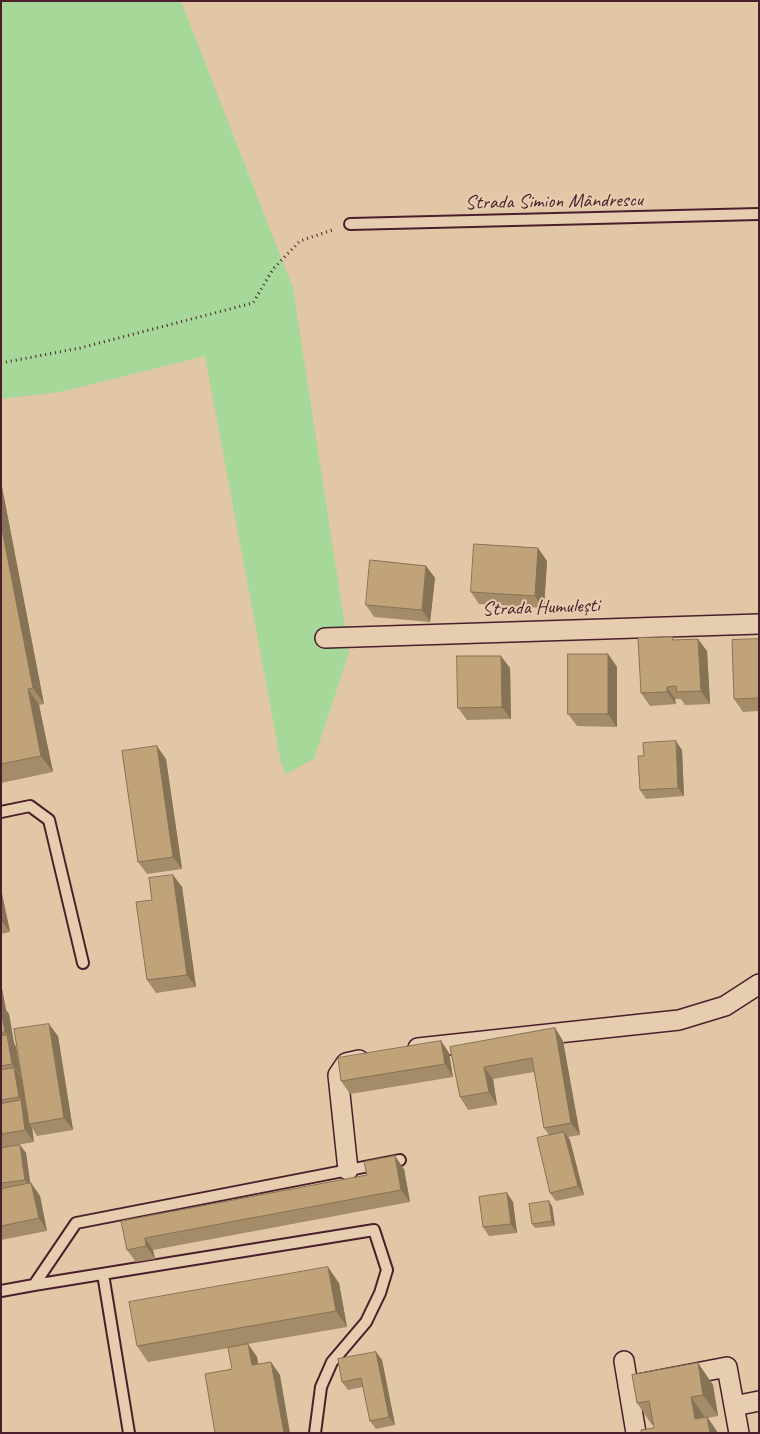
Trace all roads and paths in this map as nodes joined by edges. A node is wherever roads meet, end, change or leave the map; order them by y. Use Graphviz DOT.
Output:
graph roads {
  1 [pos="759,214"];
  2 [pos="350,224"];
  3 [pos="1,363"];
  4 [pos="759,624"];
  5 [pos="325,638"];
  6 [pos="1,812"];
  7 [pos="82,963"];
  8 [pos="759,984"];
  9 [pos="403,1050"];
  10 [pos="375,1056"];
  11 [pos="400,1160"];
  12 [pos="348,1170"];
  13 [pos="103,1274"];
  14 [pos="34,1285"];
  15 [pos="1,1291"];
  16 [pos="624,1361"];
  17 [pos="628,1386"];
  18 [pos="759,1401"];
  19 [pos="734,1406"];
  20 [pos="128,1433"];
  21 [pos="316,1433"];
  22 [pos="636,1433"];
  23 [pos="739,1433"];
  1 -- 2 [label="lane, Strada Simion Mândrescu"];
  2 -- 3 [label="path"];
  4 -- 5 [label="street, Strada Humulești"];
  6 -- 7 [label="lane"];
  8 -- 9 [label="street"];
  10 -- 12 [label="street"];
  11 -- 12 [label="lane"];
  12 -- 14 [label="lane"];
  13 -- 14 [label="lane"];
  13 -- 20 [label="lane"];
  13 -- 21 [label="lane"];
  14 -- 15 [label="lane"];
  16 -- 17 [label="street"];
  17 -- 19 [label="street"];
  17 -- 22 [label="street"];
  18 -- 19 [label="street"];
  19 -- 23 [label="street"];
}
